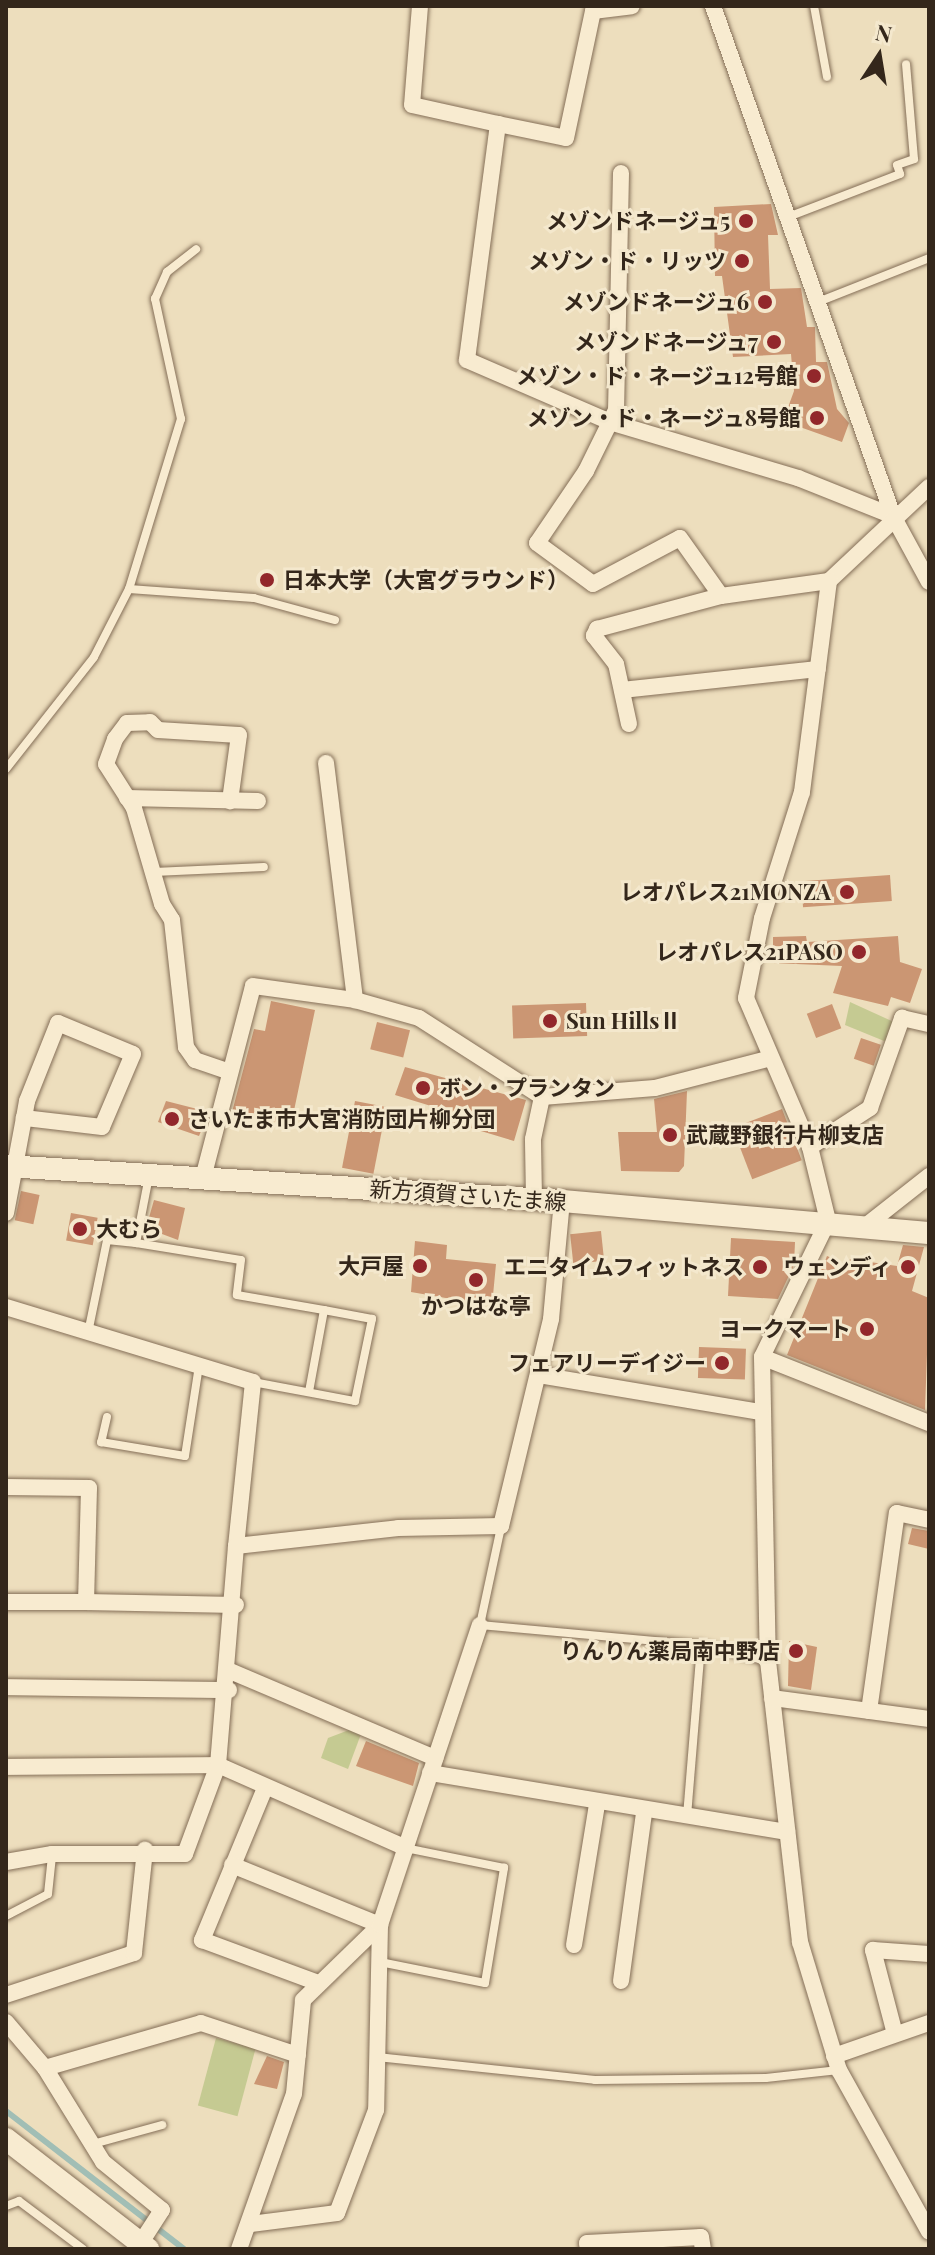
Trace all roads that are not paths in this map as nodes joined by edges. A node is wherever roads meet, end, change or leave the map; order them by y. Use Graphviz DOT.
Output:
graph roads {
  1 [pos="420,6"];
  2 [pos="632,6"];
  3 [pos="713,6"];
  4 [pos="814,6"];
  5 [pos="906,64"];
  6 [pos="827,77"];
  7 [pos="498,124"];
  8 [pos="621,173"];
  9 [pos="787,217"];
  10 [pos="196,249"];
  11 [pos="929,258"];
  12 [pos="817,302"];
  13 [pos="610,422"];
  14 [pos="929,487"];
  15 [pos="893,516"];
  16 [pos="829,581"];
  17 [pos="929,582"];
  18 [pos="129,589"];
  19 [pos="721,596"];
  20 [pos="335,620"];
  21 [pos="818,669"];
  22 [pos="622,690"];
  23 [pos="629,724"];
  24 [pos="326,763"];
  25 [pos="6,769"];
  26 [pos="127,798"];
  27 [pos="230,801"];
  28 [pos="258,801"];
  29 [pos="264,867"];
  30 [pos="154,872"];
  31 [pos="355,1000"];
  32 [pos="929,1024"];
  33 [pos="767,1059"];
  34 [pos="230,1072"];
  35 [pos="542,1097"];
  36 [pos="24,1118"];
  37 [pos="810,1147"];
  38 [pos="10,1166"];
  39 [pos="149,1175"];
  40 [pos="929,1176"];
  41 [pos="203,1178"];
  42 [pos="534,1199"];
  43 [pos="562,1201"];
  44 [pos="6,1213"];
  45 [pos="828,1221"];
  46 [pos="868,1224"];
  47 [pos="929,1233"];
  48 [pos="136,1243"];
  49 [pos="6,1307"];
  50 [pos="324,1310"];
  51 [pos="89,1328"];
  52 [pos="762,1357"];
  53 [pos="199,1364"];
  54 [pos="539,1375"];
  55 [pos="253,1382"];
  56 [pos="309,1392"];
  57 [pos="761,1412"];
  58 [pos="107,1417"];
  59 [pos="929,1423"];
  60 [pos="6,1487"];
  61 [pos="929,1520"];
  62 [pos="501,1526"];
  63 [pos="236,1546"];
  64 [pos="6,1602"];
  65 [pos="86,1602"];
  66 [pos="236,1605"];
  67 [pos="480,1625"];
  68 [pos="701,1645"];
  69 [pos="768,1661"];
  70 [pos="230,1671"];
  71 [pos="6,1687"];
  72 [pos="229,1690"];
  73 [pos="772,1698"];
  74 [pos="869,1711"];
  75 [pos="929,1719"];
  76 [pos="218,1765"];
  77 [pos="432,1765"];
  78 [pos="6,1767"];
  79 [pos="265,1788"];
  80 [pos="597,1804"];
  81 [pos="644,1812"];
  82 [pos="687,1817"];
  83 [pos="787,1832"];
  84 [pos="406,1848"];
  85 [pos="145,1850"];
  86 [pos="52,1854"];
  87 [pos="6,1862"];
  88 [pos="232,1865"];
  89 [pos="6,1916"];
  90 [pos="380,1925"];
  91 [pos="574,1945"];
  92 [pos="929,1954"];
  93 [pos="379,1962"];
  94 [pos="621,1981"];
  95 [pos="318,1983"];
  96 [pos="6,1995"];
  97 [pos="6,2022"];
  98 [pos="929,2023"];
  99 [pos="895,2034"];
  100 [pos="298,2055"];
  101 [pos="376,2057"];
  102 [pos="837,2063"];
  103 [pos="45,2068"];
  104 [pos="162,2125"];
  105 [pos="6,2139"];
  106 [pos="89,2145"];
  107 [pos="6,2206"];
  108 [pos="251,2224"];
  109 [pos="929,2232"];
  110 [pos="144,2246"];
  111 [pos="83,2249"];
  112 [pos="239,2249"];
  113 [pos="588,2249"];
  114 [pos="703,2249"];
  1 -- 7 [label="street"];
  2 -- 7 [label="street"];
  3 -- 9 [label="street"];
  4 -- 6 [label="lane"];
  5 -- 9 [label="lane"];
  7 -- 13 [label="street"];
  8 -- 13 [label="street"];
  9 -- 12 [label="street"];
  10 -- 18 [label="lane"];
  11 -- 12 [label="lane"];
  12 -- 15 [label="street"];
  13 -- 15 [label="street"];
  13 -- 19 [label="street"];
  14 -- 15 [label="street"];
  15 -- 16 [label="street"];
  15 -- 17 [label="street"];
  16 -- 19 [label="street"];
  16 -- 21 [label="street"];
  18 -- 20 [label="lane"];
  18 -- 25 [label="lane"];
  19 -- 22 [label="street"];
  21 -- 22 [label="street"];
  21 -- 33 [label="street"];
  22 -- 23 [label="street"];
  24 -- 31 [label="street"];
  26 -- 27 [label="street"];
  26 -- 27 [label="street"];
  26 -- 30 [label="street"];
  27 -- 28 [label="street"];
  29 -- 30 [label="lane"];
  30 -- 34 [label="street"];
  31 -- 34 [label="street"];
  31 -- 35 [label="street"];
  32 -- 37 [label="street"];
  33 -- 35 [label="street"];
  33 -- 37 [label="street"];
  34 -- 41 [label="street"];
  35 -- 42 [label="street"];
  36 -- 36 [label="street"];
  36 -- 38 [label="street"];
  37 -- 45 [label="street"];
  38 -- 39 [label="main road, 新方須賀さいたま線"];
  38 -- 44 [label="street"];
  39 -- 41 [label="main road, 新方須賀さいたま線"];
  39 -- 48 [label="lane"];
  40 -- 46 [label="street"];
  41 -- 42 [label="main road, 新方須賀さいたま線"];
  42 -- 43 [label="main road, 新方須賀さいたま線"];
  43 -- 45 [label="main road, 新方須賀さいたま線"];
  43 -- 54 [label="street"];
  45 -- 46 [label="main road, 新方須賀さいたま線"];
  45 -- 52 [label="street"];
  46 -- 47 [label="main road, 新方須賀さいたま線"];
  48 -- 50 [label="lane"];
  48 -- 51 [label="lane"];
  49 -- 51 [label="street"];
  50 -- 56 [label="lane"];
  50 -- 56 [label="lane"];
  51 -- 53 [label="street"];
  52 -- 57 [label="street"];
  52 -- 59 [label="street"];
  53 -- 55 [label="street"];
  53 -- 58 [label="lane"];
  54 -- 57 [label="street"];
  54 -- 62 [label="street"];
  55 -- 56 [label="lane"];
  55 -- 63 [label="street"];
  57 -- 69 [label="street"];
  60 -- 65 [label="street"];
  61 -- 74 [label="street"];
  62 -- 63 [label="street"];
  62 -- 67 [label="lane"];
  63 -- 66 [label="street"];
  64 -- 65 [label="street"];
  65 -- 66 [label="street"];
  66 -- 70 [label="street"];
  67 -- 68 [label="lane"];
  67 -- 77 [label="street"];
  68 -- 69 [label="lane"];
  68 -- 82 [label="lane"];
  69 -- 73 [label="street"];
  70 -- 72 [label="street"];
  70 -- 77 [label="street"];
  71 -- 72 [label="street"];
  72 -- 76 [label="street"];
  73 -- 74 [label="street"];
  73 -- 83 [label="street"];
  74 -- 75 [label="street"];
  76 -- 78 [label="street"];
  76 -- 79 [label="street"];
  76 -- 85 [label="street"];
  77 -- 80 [label="street"];
  77 -- 84 [label="street"];
  79 -- 84 [label="street"];
  79 -- 88 [label="street"];
  80 -- 81 [label="street"];
  80 -- 91 [label="street"];
  81 -- 82 [label="street"];
  81 -- 94 [label="street"];
  82 -- 83 [label="street"];
  83 -- 102 [label="street"];
  84 -- 90 [label="street"];
  84 -- 93 [label="lane"];
  85 -- 86 [label="street"];
  85 -- 96 [label="street"];
  86 -- 87 [label="street"];
  86 -- 89 [label="lane"];
  88 -- 90 [label="street"];
  88 -- 95 [label="street"];
  90 -- 93 [label="street"];
  90 -- 95 [label="street"];
  92 -- 99 [label="street"];
  93 -- 101 [label="street"];
  95 -- 100 [label="street"];
  97 -- 103 [label="street"];
  98 -- 99 [label="street"];
  99 -- 102 [label="street"];
  100 -- 103 [label="street"];
  100 -- 108 [label="street"];
  101 -- 102 [label="lane"];
  101 -- 108 [label="street"];
  102 -- 109 [label="street"];
  103 -- 106 [label="street"];
  104 -- 106 [label="lane"];
  105 -- 110 [label="main road"];
  106 -- 110 [label="street"];
  107 -- 111 [label="lane"];
  108 -- 112 [label="street"];
  113 -- 114 [label="street"];
}
